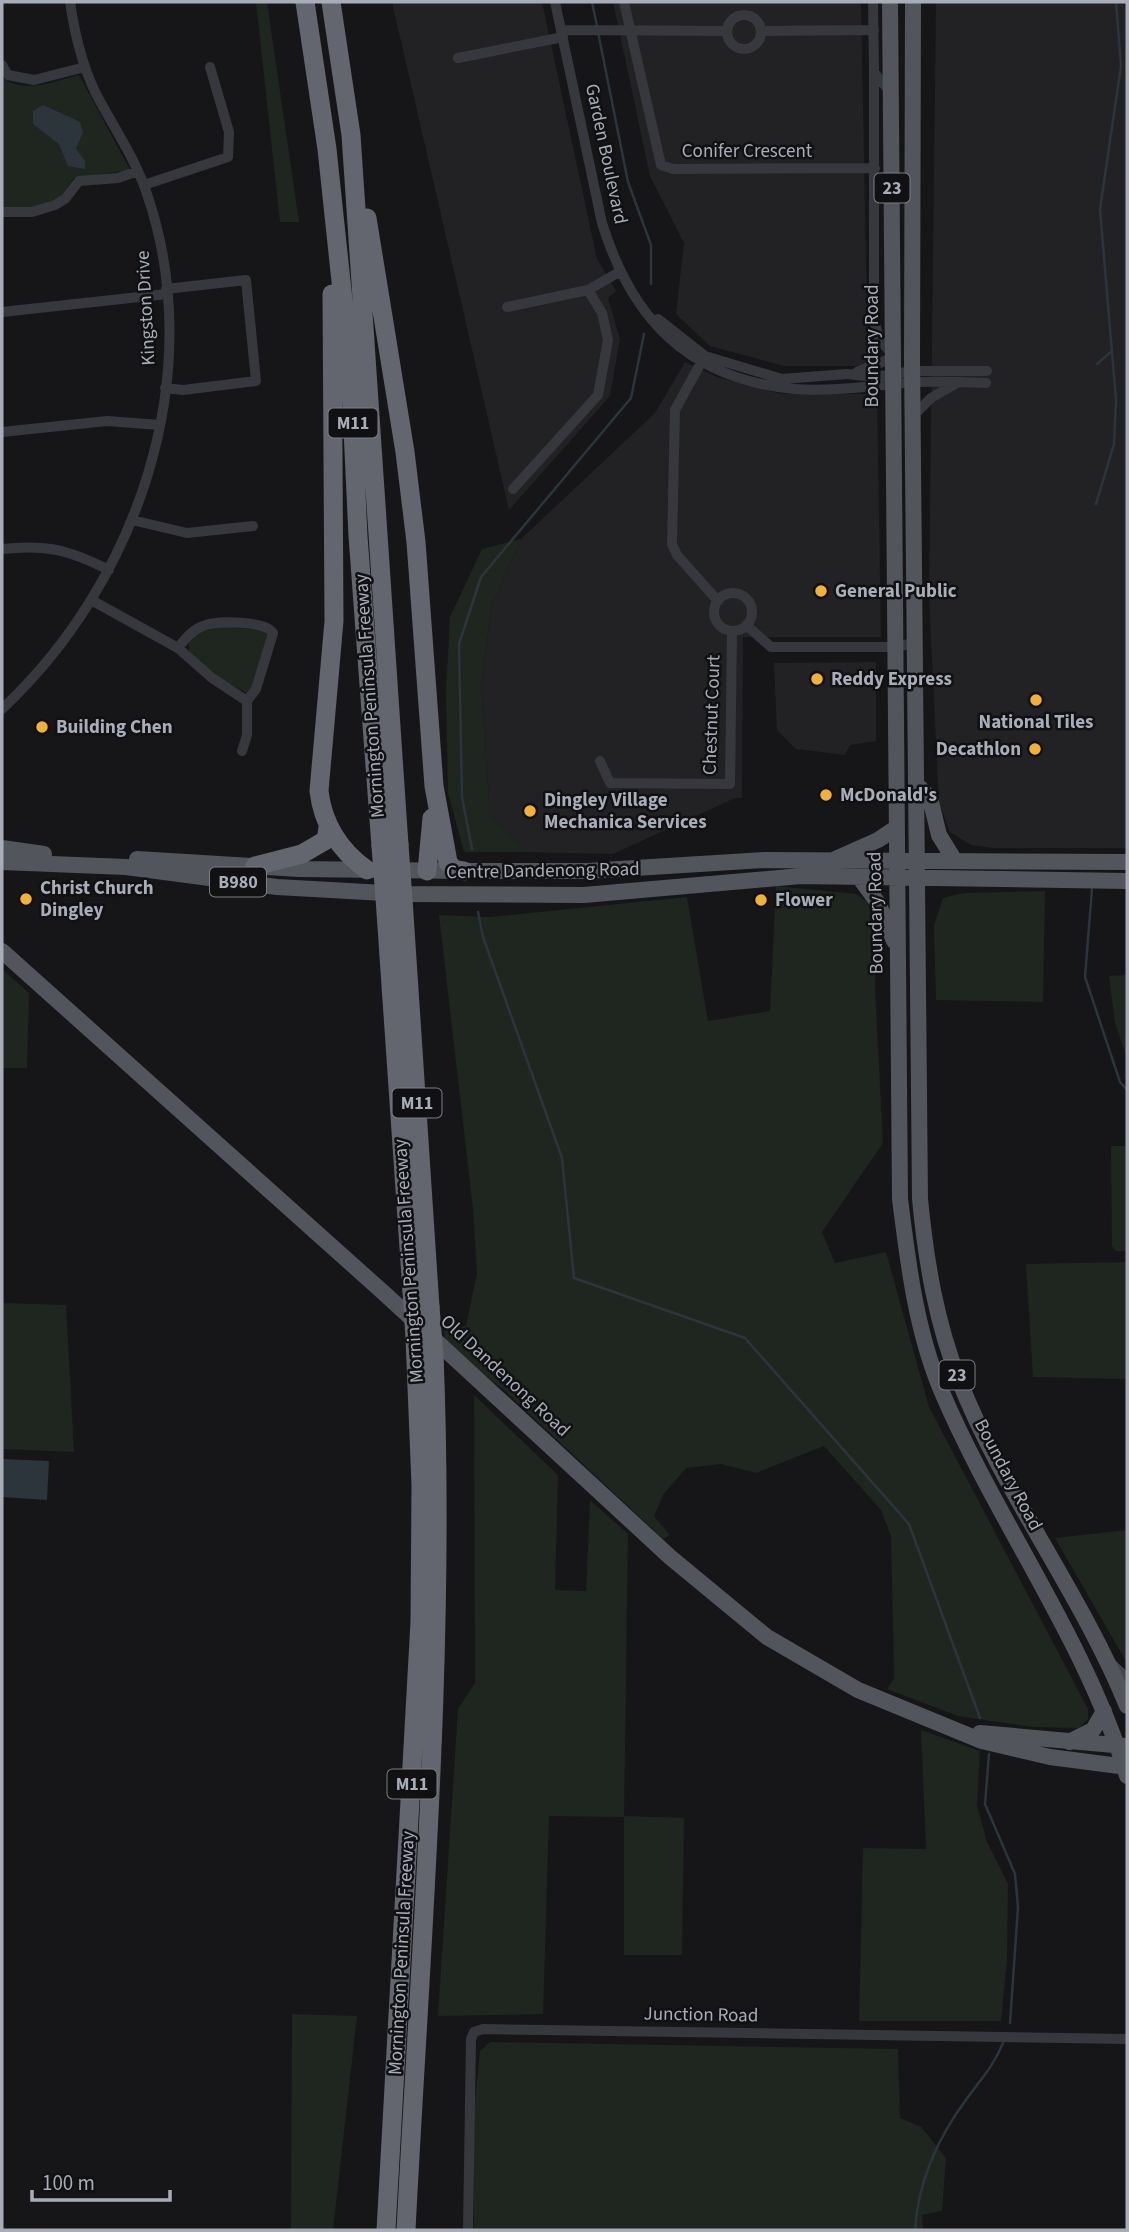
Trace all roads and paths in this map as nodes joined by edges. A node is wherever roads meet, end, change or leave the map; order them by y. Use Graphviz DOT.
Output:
graph roads {
  1 [pos="70,2"];
  2 [pos="305,2"];
  3 [pos="331,2"];
  4 [pos="555,2"];
  5 [pos="624,2"];
  6 [pos="873,2"];
  7 [pos="890,2"];
  8 [pos="913,2"];
  9 [pos="874,30"];
  10 [pos="631,31"];
  11 [pos="727,31"];
  12 [pos="762,31"];
  13 [pos="562,34"];
  14 [pos="458,58"];
  15 [pos="2,65"];
  16 [pos="85,67"];
  17 [pos="210,68"];
  18 [pos="874,72"];
  19 [pos="892,94"];
  20 [pos="351,135"];
  21 [pos="874,167"];
  22 [pos="138,171"];
  23 [pos="144,185"];
  24 [pos="332,200"];
  25 [pos="2,212"];
  26 [pos="621,271"];
  27 [pos="588,290"];
  28 [pos="166,292"];
  29 [pos="507,307"];
  30 [pos="2,312"];
  31 [pos="892,356"];
  32 [pos="703,360"];
  33 [pos="847,374"];
  34 [pos="914,377"];
  35 [pos="893,380"];
  36 [pos="960,382"];
  37 [pos="165,388"];
  38 [pos="915,414"];
  39 [pos="160,425"];
  40 [pos="2,432"];
  41 [pos="513,489"];
  42 [pos="132,520"];
  43 [pos="253,526"];
  44 [pos="2,549"];
  45 [pos="110,570"];
  46 [pos="93,601"];
  47 [pos="718,601"];
  48 [pos="747,625"];
  49 [pos="732,631"];
  50 [pos="894,647"];
  51 [pos="178,648"];
  52 [pos="916,648"];
  53 [pos="895,682"];
  54 [pos="247,701"];
  55 [pos="2,709"];
  56 [pos="242,751"];
  57 [pos="600,761"];
  58 [pos="916,784"];
  59 [pos="433,786"];
  60 [pos="328,828"];
  61 [pos="896,828"];
  62 [pos="390,846"];
  63 [pos="2,848"];
  64 [pos="832,861"];
  65 [pos="955,861"];
  66 [pos="2,862"];
  67 [pos="1127,862"];
  68 [pos="255,866"];
  69 [pos="367,870"];
  70 [pos="896,870"];
  71 [pos="918,870"];
  72 [pos="427,871"];
  73 [pos="464,871"];
  74 [pos="861,872"];
  75 [pos="1127,881"];
  76 [pos="398,896"];
  77 [pos="898,946"];
  78 [pos="2,951"];
  79 [pos="1108,1663"];
  80 [pos="1127,1681"];
  81 [pos="1127,1706"];
  82 [pos="1104,1711"];
  83 [pos="950,1729"];
  84 [pos="1066,1743"];
  85 [pos="1123,1746"];
  86 [pos="1126,1770"];
  87 [pos="1127,2039"];
  88 [pos="386,2230"];
  89 [pos="406,2230"];
  90 [pos="468,2230"];
  1 -- 16 [label="street, Kingston Drive"];
  2 -- 24 [label="highway, Mornington Peninsula Freeway / M11"];
  3 -- 20 [label="highway, Mornington Peninsula Freeway / M11"];
  4 -- 13 [label="street, Garden Boulevard"];
  5 -- 10 [label="street, Conifer Crescent"];
  6 -- 9 [label="street"];
  7 -- 19 [label="main road, Boundary Road / 23"];
  8 -- 34 [label="main road, Boundary Road / 23"];
  9 -- 12 [label="street"];
  9 -- 18 [label="street"];
  10 -- 11 [label="street"];
  10 -- 13 [label="street"];
  10 -- 21 [label="street, Conifer Crescent"];
  11 -- 12 [label="street"];
  11 -- 12 [label="street"];
  13 -- 14 [label="street"];
  13 -- 26 [label="street, Garden Boulevard"];
  15 -- 16 [label="street"];
  16 -- 22 [label="street, Kingston Drive"];
  17 -- 23 [label="street"];
  18 -- 19 [label="street"];
  18 -- 21 [label="street"];
  19 -- 31 [label="main road, Boundary Road / 23"];
  20 -- 59 [label="highway"];
  20 -- 62 [label="highway, Mornington Peninsula Freeway / M11"];
  21 -- 31 [label="street"];
  22 -- 23 [label="street, Kingston Drive"];
  22 -- 25 [label="street"];
  23 -- 28 [label="street, Kingston Drive"];
  24 -- 60 [label="highway"];
  24 -- 62 [label="highway, Mornington Peninsula Freeway / M11"];
  26 -- 27 [label="street"];
  26 -- 32 [label="street, Garden Boulevard"];
  27 -- 29 [label="street"];
  27 -- 41 [label="street"];
  28 -- 30 [label="street"];
  28 -- 37 [label="street, Kingston Drive"];
  28 -- 37 [label="street"];
  31 -- 33 [label="street"];
  31 -- 35 [label="main road, Boundary Road / 23"];
  32 -- 33 [label="street, Garden Boulevard"];
  32 -- 35 [label="street, Garden Boulevard"];
  32 -- 47 [label="street"];
  33 -- 35 [label="street, Garden Boulevard"];
  34 -- 35 [label="street, Garden Boulevard"];
  34 -- 36 [label="street"];
  34 -- 36 [label="street"];
  34 -- 38 [label="main road, Boundary Road / 23"];
  35 -- 50 [label="main road, Boundary Road / 23"];
  36 -- 38 [label="street"];
  37 -- 39 [label="street, Kingston Drive"];
  38 -- 52 [label="main road, Boundary Road / 23"];
  39 -- 40 [label="street"];
  39 -- 42 [label="street, Kingston Drive"];
  42 -- 43 [label="street"];
  42 -- 45 [label="street, Kingston Drive"];
  44 -- 45 [label="street"];
  45 -- 46 [label="street, Kingston Drive"];
  46 -- 51 [label="street"];
  46 -- 55 [label="street, Kingston Drive"];
  47 -- 48 [label="street"];
  47 -- 49 [label="street"];
  48 -- 49 [label="street"];
  48 -- 50 [label="street"];
  49 -- 57 [label="street, Chestnut Court"];
  50 -- 52 [label="street"];
  50 -- 53 [label="main road, Boundary Road / 23"];
  51 -- 54 [label="street"];
  51 -- 54 [label="street"];
  52 -- 53 [label="main road"];
  52 -- 58 [label="main road, Boundary Road / 23"];
  53 -- 61 [label="main road, Boundary Road / 23"];
  54 -- 56 [label="street"];
  58 -- 65 [label="main road"];
  58 -- 71 [label="main road, Boundary Road / 23"];
  59 -- 72 [label="highway"];
  59 -- 73 [label="highway"];
  60 -- 68 [label="highway"];
  60 -- 69 [label="highway"];
  61 -- 64 [label="main road"];
  61 -- 70 [label="main road, Boundary Road / 23"];
  62 -- 76 [label="highway, Mornington Peninsula Freeway / M11, bridge"];
  63 -- 68 [label="main road, Centre Dandenong Road / B980"];
  64 -- 73 [label="main road, Centre Dandenong Road / B980"];
  64 -- 74 [label="main road, Centre Dandenong Road / B980"];
  65 -- 67 [label="main road, Centre Dandenong Road"];
  65 -- 71 [label="main road, Centre Dandenong Road"];
  66 -- 76 [label="main road, Centre Dandenong Road / B980"];
  68 -- 69 [label="main road, Centre Dandenong Road / B980"];
  69 -- 72 [label="main road, Centre Dandenong Road / B980"];
  69 -- 76 [label="main road"];
  70 -- 71 [label="main road, Centre Dandenong Road / B980"];
  70 -- 74 [label="main road, Centre Dandenong Road / B980"];
  70 -- 77 [label="main road, Boundary Road / 23"];
  71 -- 75 [label="main road, Centre Dandenong Road"];
  71 -- 79 [label="main road, Boundary Road / 23"];
  72 -- 73 [label="main road, Centre Dandenong Road / B980"];
  72 -- 76 [label="main road"];
  74 -- 76 [label="main road, Centre Dandenong Road / B980"];
  74 -- 77 [label="main road"];
  76 -- 88 [label="highway, Mornington Peninsula Freeway / M11, bridge"];
  76 -- 89 [label="highway, Mornington Peninsula Freeway / M11, bridge"];
  77 -- 82 [label="main road, Boundary Road / 23"];
  78 -- 83 [label="main road, Old Dandenong Road"];
  79 -- 80 [label="main road"];
  79 -- 81 [label="main road, Boundary Road / 23"];
  82 -- 84 [label="main road"];
  82 -- 85 [label="main road, Boundary Road / 23"];
  83 -- 84 [label="main road, Old Dandenong Road"];
  83 -- 86 [label="main road, Old Dandenong Road"];
  84 -- 85 [label="main road, Old Dandenong Road"];
  85 -- 86 [label="main road, Boundary Road / 23"];
  87 -- 90 [label="street, Junction Road"];
}
